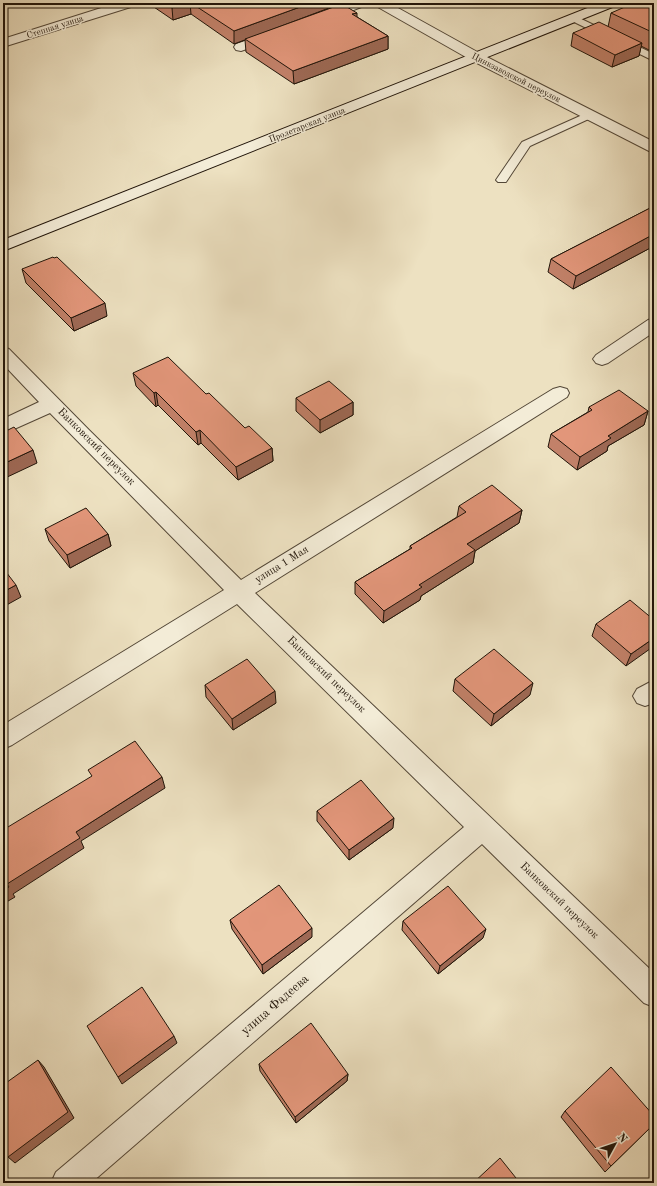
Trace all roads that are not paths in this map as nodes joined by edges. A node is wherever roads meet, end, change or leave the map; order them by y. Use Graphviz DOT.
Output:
graph roads {
  1 [pos="360,3"];
  2 [pos="380,3"];
  3 [pos="611,3"];
  4 [pos="125,4"];
  5 [pos="573,18"];
  6 [pos="308,22"];
  7 [pos="286,31"];
  8 [pos="3,44"];
  9 [pos="241,48"];
  10 [pos="476,57"];
  11 [pos="654,58"];
  12 [pos="589,115"];
  13 [pos="654,148"];
  14 [pos="502,180"];
  15 [pos="3,246"];
  16 [pos="654,324"];
  17 [pos="3,353"];
  18 [pos="602,359"];
  19 [pos="560,393"];
  20 [pos="52,404"];
  21 [pos="3,427"];
  22 [pos="240,592"];
  23 [pos="3,738"];
  24 [pos="483,827"];
  25 [pos="654,993"];
  26 [pos="67,1183"];
  1 -- 6 [label="street"];
  2 -- 10 [label="street, Цинкзаводской переулок"];
  3 -- 5 [label="street, Пролетарская улица"];
  4 -- 8 [label="street, Степная улица"];
  5 -- 10 [label="street, Пролетарская улица"];
  5 -- 11 [label="lane"];
  7 -- 9 [label="street"];
  10 -- 12 [label="street, Цинкзаводской переулок"];
  10 -- 15 [label="street, Пролетарская улица"];
  12 -- 13 [label="street, Цинкзаводской переулок"];
  12 -- 14 [label="lane"];
  16 -- 18 [label="street"];
  17 -- 20 [label="street, Банковский переулок"];
  19 -- 22 [label="street, улица 1 Мая"];
  20 -- 21 [label="street"];
  20 -- 22 [label="street, Банковский переулок"];
  22 -- 23 [label="street, улица 1 Мая"];
  22 -- 24 [label="street, Банковский переулок"];
  24 -- 25 [label="street, Банковский переулок"];
  24 -- 26 [label="street, улица Фадеева"];
}
